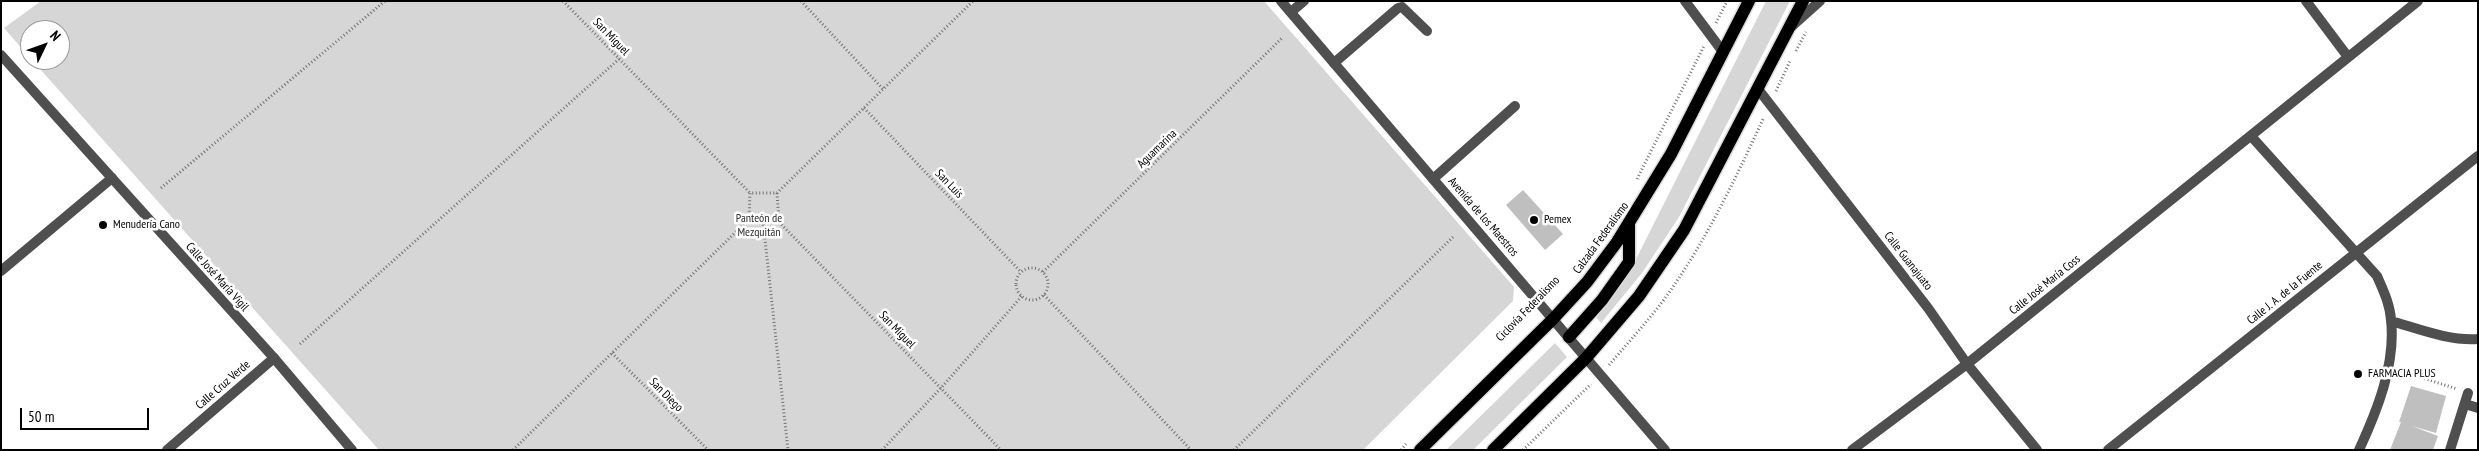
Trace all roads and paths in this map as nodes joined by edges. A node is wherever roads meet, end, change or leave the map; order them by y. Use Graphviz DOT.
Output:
graph roads {
  1 [pos="385,1"];
  2 [pos="563,1"];
  3 [pos="801,1"];
  4 [pos="973,1"];
  5 [pos="1281,1"];
  6 [pos="1304,1"];
  7 [pos="1686,1"];
  8 [pos="1727,1"];
  9 [pos="1749,1"];
  10 [pos="1803,1"];
  11 [pos="1820,1"];
  12 [pos="2306,1"];
  13 [pos="2418,1"];
  14 [pos="1290,12"];
  15 [pos="1789,29"];
  16 [pos="1427,31"];
  17 [pos="1710,34"];
  18 [pos="1282,38"];
  19 [pos="1723,52"];
  20 [pos="1,55"];
  21 [pos="2348,56"];
  22 [pos="619,58"];
  23 [pos="1334,63"];
  24 [pos="883,89"];
  25 [pos="1758,89"];
  26 [pos="1515,106"];
  27 [pos="864,108"];
  28 [pos="2251,136"];
  29 [pos="2478,156"];
  30 [pos="112,178"];
  31 [pos="1433,179"];
  32 [pos="1636,180"];
  33 [pos="161,188"];
  34 [pos="750,193"];
  35 [pos="777,193"];
  36 [pos="749,220"];
  37 [pos="763,221"];
  38 [pos="779,222"];
  39 [pos="1629,224"];
  40 [pos="1454,236"];
  41 [pos="2356,252"];
  42 [pos="1,271"];
  43 [pos="1021,272"];
  44 [pos="1044,272"];
  45 [pos="1044,295"];
  46 [pos="1022,296"];
  47 [pos="1553,319"];
  48 [pos="2392,320"];
  49 [pos="1568,337"];
  50 [pos="2478,339"];
  51 [pos="300,344"];
  52 [pos="612,353"];
  53 [pos="274,358"];
  54 [pos="1586,358"];
  55 [pos="1967,364"];
  56 [pos="2388,368"];
  57 [pos="942,388"];
  58 [pos="2468,393"];
  59 [pos="2465,404"];
  60 [pos="2478,408"];
  61 [pos="1408,443"];
  62 [pos="2454,449"];
  63 [pos="167,450"];
  64 [pos="352,450"];
  65 [pos="513,450"];
  66 [pos="708,450"];
  67 [pos="788,450"];
  68 [pos="882,450"];
  69 [pos="1002,450"];
  70 [pos="1191,450"];
  71 [pos="1234,450"];
  72 [pos="1401,450"];
  73 [pos="1420,450"];
  74 [pos="1493,450"];
  75 [pos="1665,450"];
  76 [pos="1852,450"];
  77 [pos="2037,450"];
  78 [pos="2108,450"];
  79 [pos="2359,450"];
  1 -- 33 [label="path"];
  2 -- 22 [label="path, San Miguel"];
  3 -- 24 [label="path"];
  4 -- 24 [label="path"];
  5 -- 14 [label="street, Avenida de los Maestros"];
  6 -- 14 [label="street"];
  7 -- 17 [label="street"];
  8 -- 17 [label="path"];
  9 -- 19 [label="main road, Calzada Federalismo"];
  10 -- 15 [label="main road"];
  11 -- 15 [label="street"];
  12 -- 21 [label="street"];
  13 -- 21 [label="street, Calle José María Coss"];
  14 -- 23 [label="street, Avenida de los Maestros"];
  15 -- 25 [label="main road"];
  16 -- 23 [label="street"];
  17 -- 19 [label="street"];
  17 -- 32 [label="path"];
  18 -- 44 [label="path, Aguamarina"];
  19 -- 39 [label="main road, Calzada Federalismo"];
  20 -- 30 [label="street, Calle José María Vigil"];
  21 -- 28 [label="street, Calle José María Coss"];
  22 -- 34 [label="path, San Miguel"];
  22 -- 51 [label="path"];
  23 -- 31 [label="street, Avenida de los Maestros"];
  24 -- 27 [label="path"];
  25 -- 54 [label="main road"];
  25 -- 55 [label="street, Calle Guanajuato"];
  26 -- 31 [label="street"];
  27 -- 35 [label="path"];
  27 -- 43 [label="path, San Luis"];
  28 -- 41 [label="street"];
  28 -- 55 [label="street, Calle José María Coss"];
  29 -- 41 [label="street, Calle J. A. de la Fuente"];
  30 -- 42 [label="street"];
  30 -- 53 [label="street, Calle José María Vigil"];
  31 -- 47 [label="street, Avenida de los Maestros"];
  34 -- 35 [label="path"];
  34 -- 36 [label="path"];
  35 -- 38 [label="path"];
  36 -- 37 [label="path"];
  36 -- 52 [label="path"];
  37 -- 38 [label="path"];
  37 -- 67 [label="path"];
  38 -- 57 [label="path, San Miguel"];
  39 -- 47 [label="main road, Calzada Federalismo"];
  39 -- 49 [label="main road"];
  40 -- 71 [label="path"];
  41 -- 48 [label="street"];
  41 -- 78 [label="street, Calle J. A. de la Fuente"];
  43 -- 44 [label="path"];
  43 -- 46 [label="path"];
  44 -- 45 [label="path"];
  45 -- 46 [label="path"];
  45 -- 70 [label="path"];
  46 -- 57 [label="path"];
  47 -- 49 [label="street, Avenida de los Maestros"];
  47 -- 73 [label="main road, Calzada Federalismo"];
  48 -- 50 [label="street"];
  48 -- 56 [label="street"];
  49 -- 54 [label="street, Avenida de los Maestros"];
  52 -- 65 [label="path"];
  52 -- 66 [label="path, San Diego"];
  53 -- 63 [label="street, Calle Cruz Verde"];
  53 -- 64 [label="street, Calle José María Vigil"];
  54 -- 74 [label="main road"];
  54 -- 75 [label="street, Avenida de los Maestros"];
  55 -- 76 [label="street, Calle José María Coss"];
  55 -- 77 [label="street, Calle Guanajuato"];
  56 -- 58 [label="path"];
  56 -- 79 [label="street"];
  57 -- 68 [label="path"];
  57 -- 69 [label="path, San Miguel"];
  58 -- 59 [label="street"];
  59 -- 60 [label="street"];
  59 -- 62 [label="street"];
  61 -- 72 [label="path"];
}
